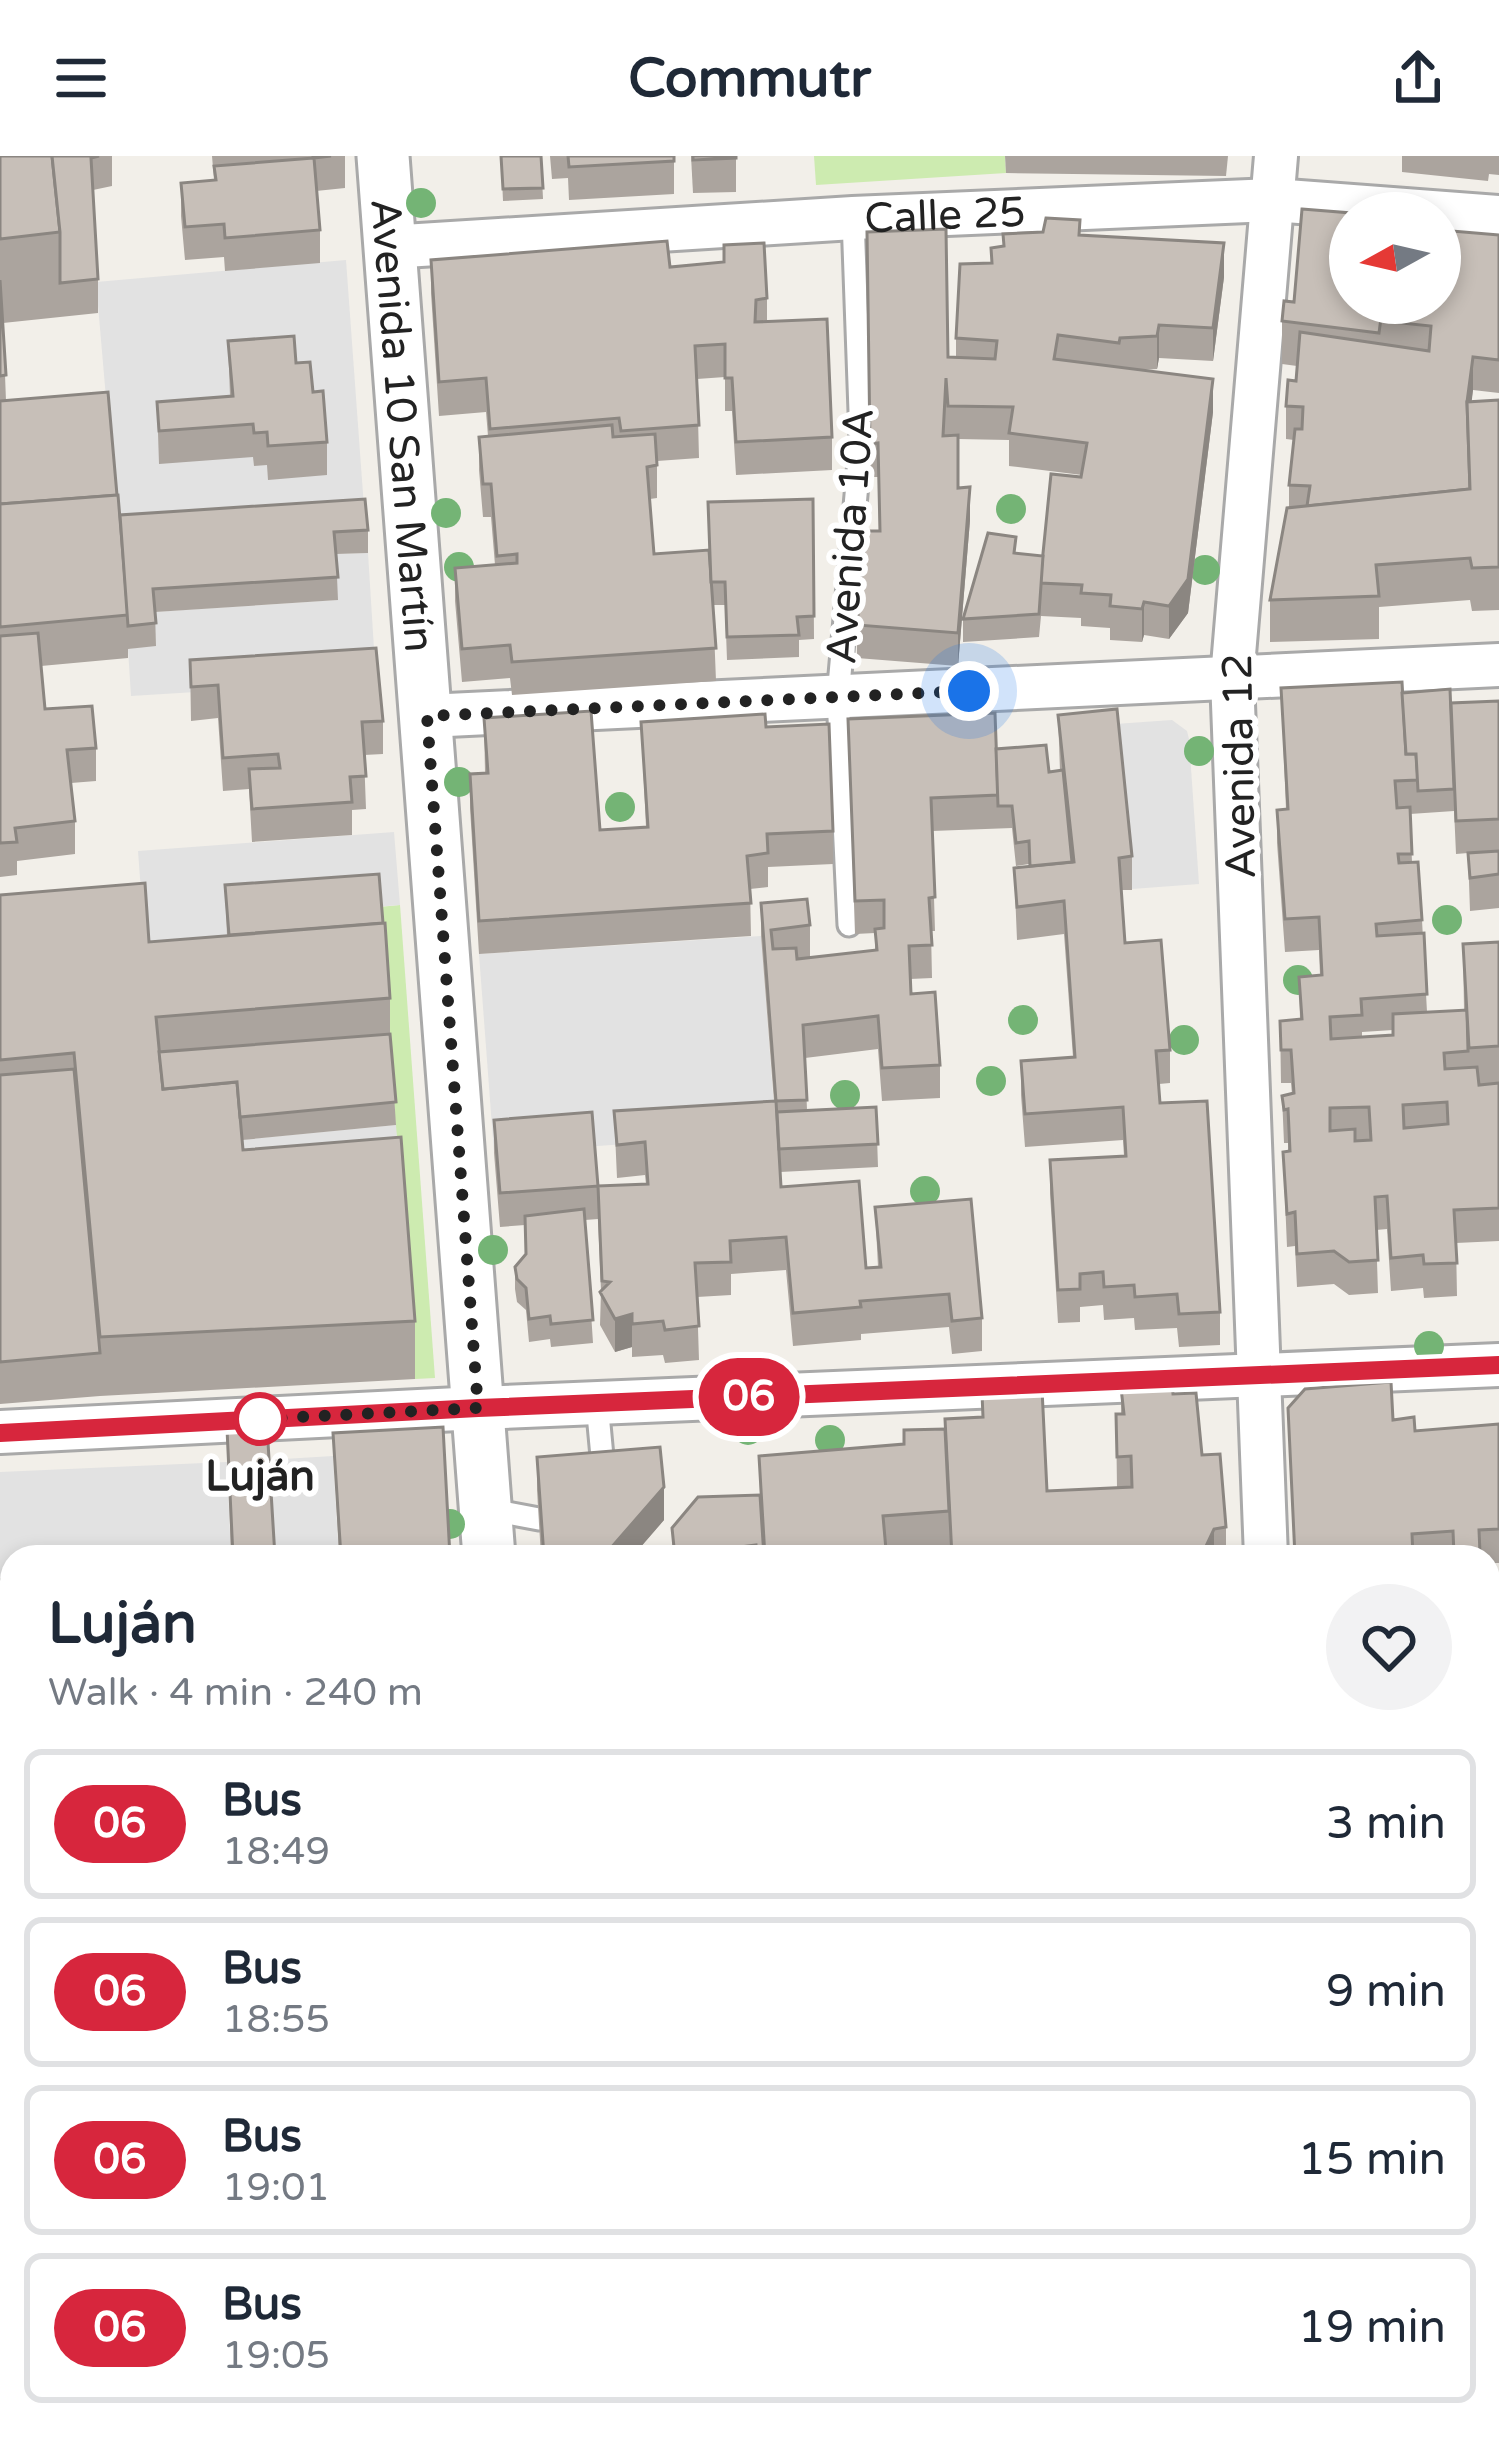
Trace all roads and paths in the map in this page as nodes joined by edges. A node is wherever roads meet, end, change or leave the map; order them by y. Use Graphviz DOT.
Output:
graph roads {
  1 [pos="383,156"];
  2 [pos="1276,156"];
  3 [pos="1273,200"];
  4 [pos="1499,217"];
  5 [pos="853,218"];
  6 [pos="388,247"];
  7 [pos="1499,664"];
  8 [pos="1232,678"];
  9 [pos="838,697"];
  10 [pos="427,716"];
  11 [pos="849,925"];
  12 [pos="1499,1365"];
  13 [pos="1260,1377"];
  14 [pos="597,1403"];
  15 [pos="478,1408"];
  16 [pos="0,1432"];
  17 [pos="604,1485"];
  18 [pos="539,1520"];
  19 [pos="487,1533"];
  20 [pos="1266,1545"];
  1 -- 6 [label="street, Avenida 10 San Martín"];
  2 -- 3 [label="street, Avenida 12"];
  3 -- 4 [label="street, Calle 25"];
  3 -- 5 [label="street, Calle 25"];
  3 -- 8 [label="street, Avenida 12"];
  5 -- 6 [label="street, Calle 25"];
  5 -- 9 [label="lane, Avenida 10A"];
  6 -- 10 [label="street, Avenida 10 San Martín"];
  7 -- 8 [label="street"];
  8 -- 9 [label="street"];
  8 -- 13 [label="street, Avenida 12"];
  9 -- 10 [label="street"];
  9 -- 11 [label="lane, Avenida 10A"];
  10 -- 15 [label="street, Avenida 10 San Martín"];
  12 -- 13 [label="street"];
  13 -- 14 [label="street"];
  13 -- 20 [label="street, Avenida 12"];
  14 -- 15 [label="street"];
  14 -- 17 [label="lane"];
  15 -- 16 [label="street"];
  15 -- 19 [label="street, Avenida 10 San Martín"];
  18 -- 19 [label="lane"];
}
